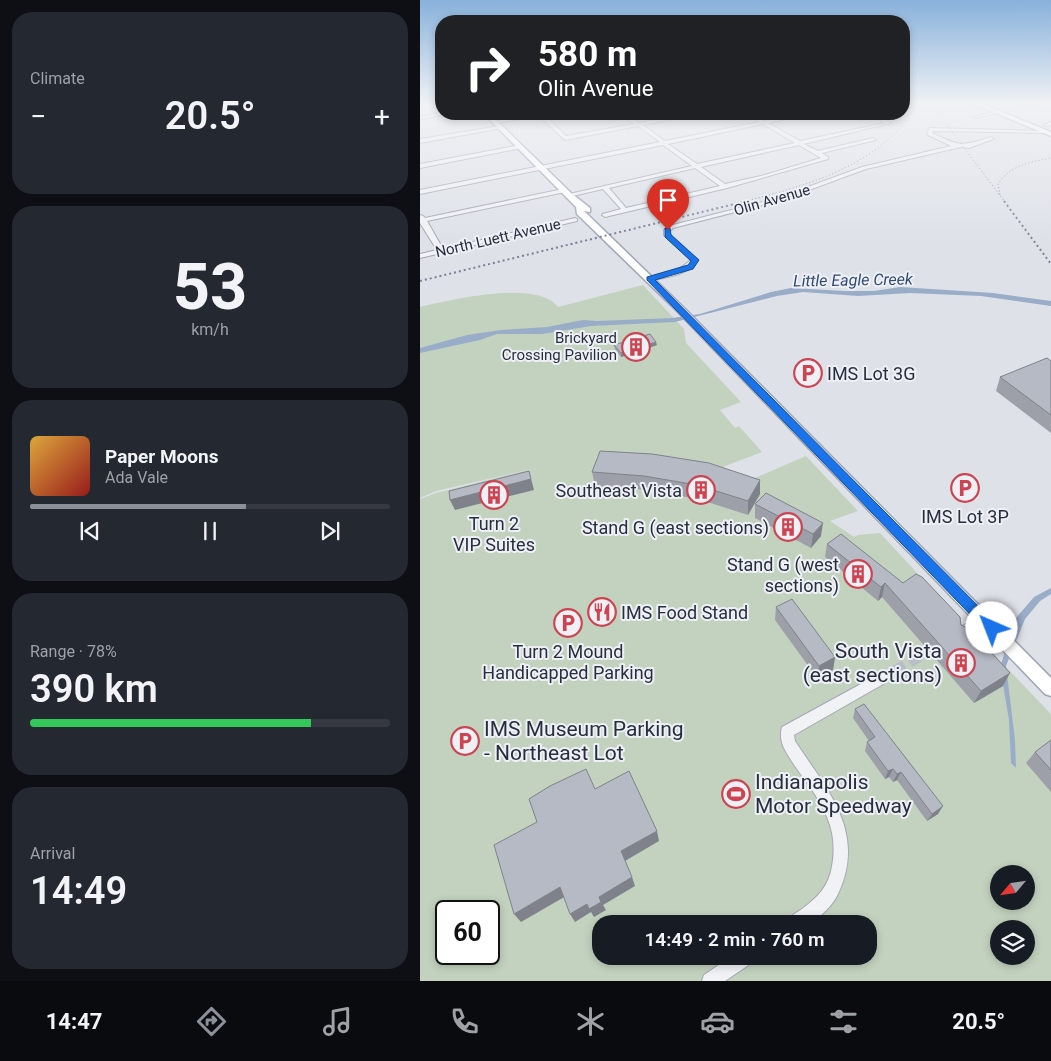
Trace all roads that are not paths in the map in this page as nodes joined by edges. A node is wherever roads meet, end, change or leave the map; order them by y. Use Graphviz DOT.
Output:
graph roads {
  1 [pos="505,150"];
  2 [pos="523,150"];
  3 [pos="630,150"];
  4 [pos="674,150"];
  5 [pos="776,150"];
  6 [pos="812,150"];
  7 [pos="832,150"];
  8 [pos="939,150"];
  9 [pos="818,153"];
  10 [pos="420,166"];
  11 [pos="698,167"];
  12 [pos="540,168"];
  13 [pos="725,187"];
  14 [pos="605,188"];
  15 [pos="420,192"];
  16 [pos="566,193"];
  17 [pos="626,210"];
  18 [pos="605,215"];
  19 [pos="421,219"];
  20 [pos="575,220"];
  21 [pos="441,251"];
  22 [pos="420,256"];
  23 [pos="650,279"];
  24 [pos="983,620"];
  25 [pos="961,633"];
  26 [pos="881,679"];
  27 [pos="1051,689"];
  28 [pos="805,915"];
  29 [pos="733,965"];
  30 [pos="710,981"];
  1 -- 10 [label="street"];
  2 -- 12 [label="main road"];
  3 -- 12 [label="street"];
  4 -- 11 [label="street"];
  5 -- 11 [label="street"];
  6 -- 9 [label="street"];
  7 -- 9 [label="street"];
  8 -- 23 [label="street, Olin Avenue"];
  9 -- 13 [label="street"];
  11 -- 13 [label="street"];
  11 -- 14 [label="street"];
  12 -- 15 [label="street"];
  12 -- 16 [label="main road"];
  13 -- 17 [label="street"];
  14 -- 16 [label="street"];
  14 -- 17 [label="street"];
  16 -- 19 [label="street"];
  16 -- 23 [label="main road"];
  17 -- 18 [label="street"];
  19 -- 21 [label="street"];
  20 -- 21 [label="street, North Luett Avenue"];
  21 -- 22 [label="street, North Luett Avenue"];
  23 -- 24 [label="main road"];
  24 -- 25 [label="street"];
  24 -- 27 [label="main road"];
  26 -- 28 [label="street"];
  29 -- 30 [label="street"];
}
